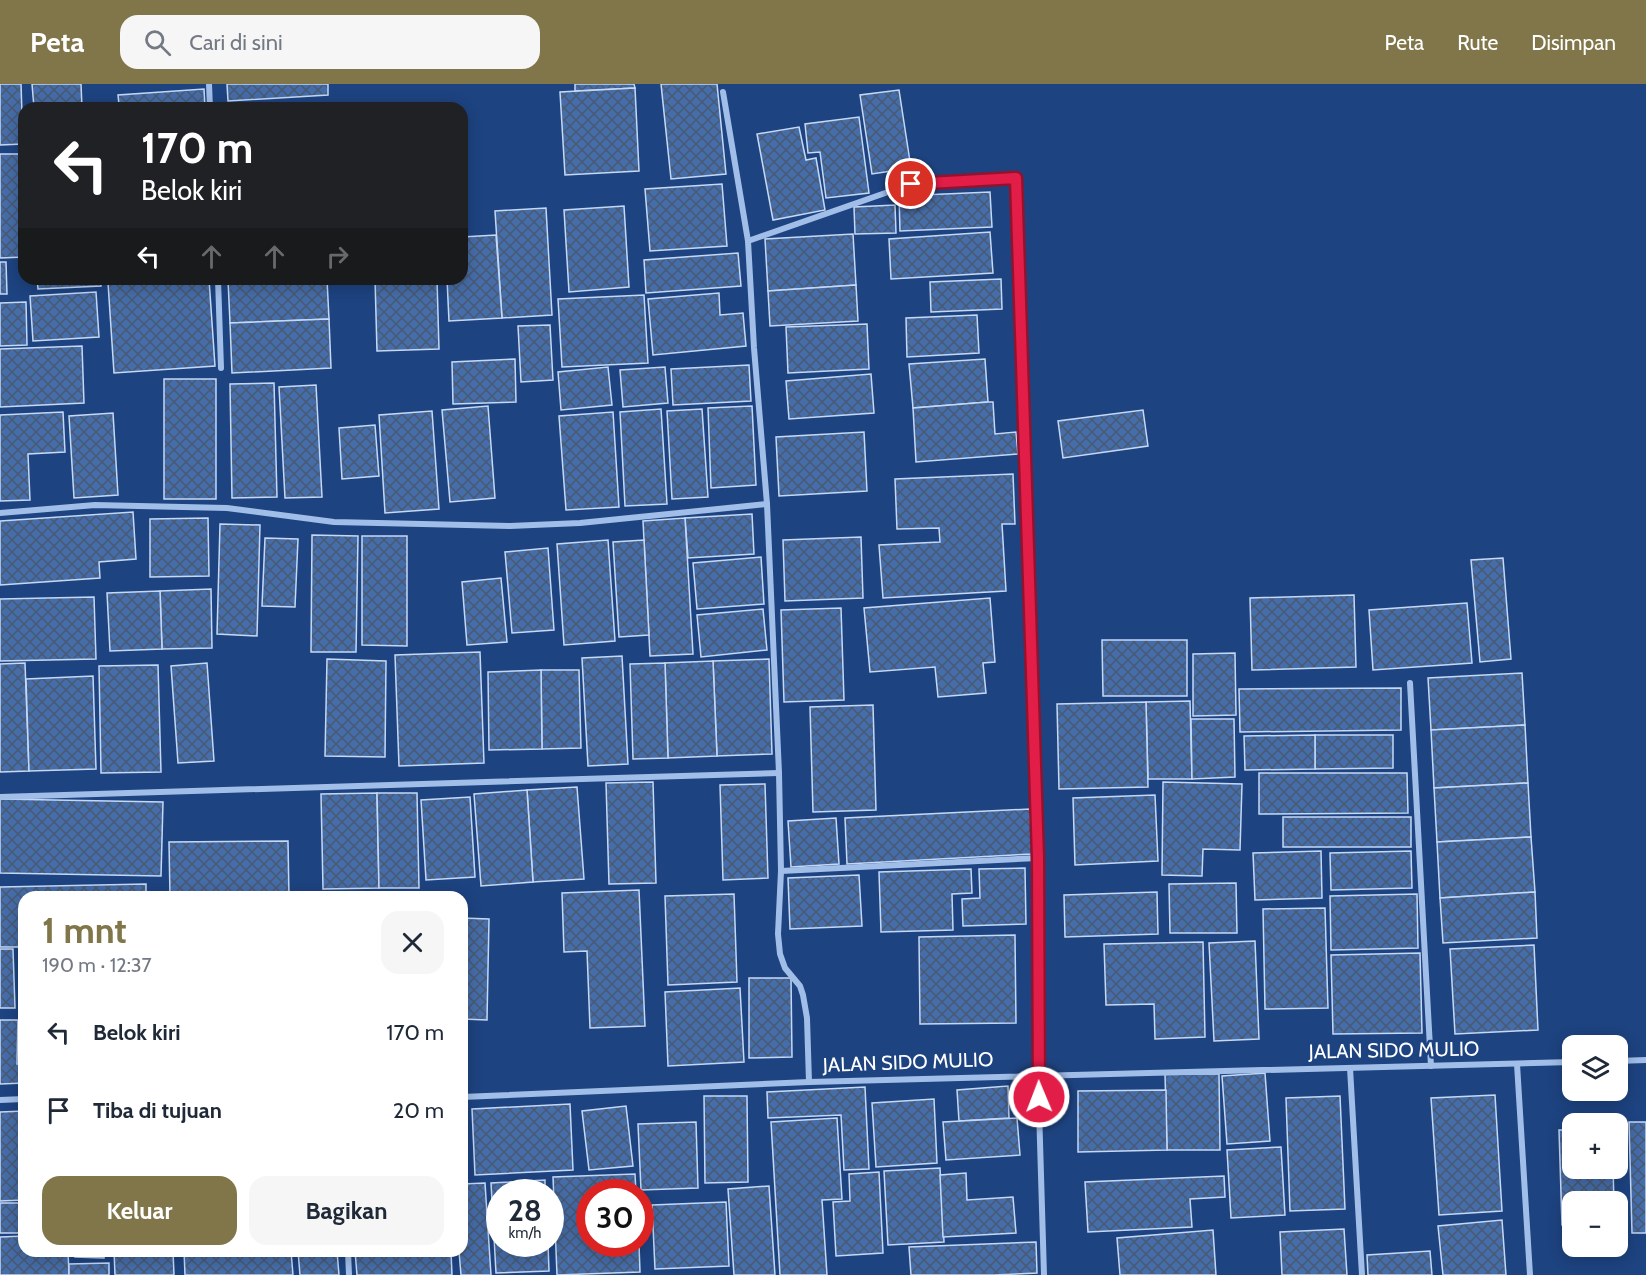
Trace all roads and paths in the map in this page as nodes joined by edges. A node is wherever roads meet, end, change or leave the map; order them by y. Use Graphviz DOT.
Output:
graph roads {
  1 [pos="209,84"];
  2 [pos="723,92"];
  3 [pos="210,102"];
  4 [pos="748,242"];
  5 [pos="218,285"];
  6 [pos="221,368"];
  7 [pos="767,504"];
  8 [pos="0,513"];
  9 [pos="1410,683"];
  10 [pos="779,773"];
  11 [pos="0,796"];
  12 [pos="1038,858"];
  13 [pos="780,872"];
  14 [pos="1628,1060"];
  15 [pos="1646,1060"];
  16 [pos="1562,1062"];
  17 [pos="1517,1064"];
  18 [pos="1431,1066"];
  19 [pos="1350,1068"];
  20 [pos="1038,1075"];
  21 [pos="809,1082"];
  22 [pos="468,1097"];
  23 [pos="18,1099"];
  24 [pos="0,1100"];
  25 [pos="348,1257"];
  26 [pos="350,1275"];
  27 [pos="1044,1275"];
  28 [pos="1362,1275"];
  29 [pos="1530,1275"];
  1 -- 3 [label="street"];
  2 -- 4 [label="street"];
  4 -- 7 [label="street"];
  4 -- 12 [label="street"];
  5 -- 6 [label="street"];
  7 -- 8 [label="street"];
  7 -- 10 [label="street"];
  9 -- 18 [label="street"];
  10 -- 11 [label="street"];
  10 -- 13 [label="street"];
  12 -- 13 [label="street"];
  12 -- 20 [label="street"];
  13 -- 21 [label="street"];
  14 -- 15 [label="street"];
  16 -- 17 [label="street, JALAN SIDO MULIO"];
  17 -- 18 [label="street, JALAN SIDO MULIO"];
  17 -- 29 [label="street"];
  18 -- 19 [label="street, JALAN SIDO MULIO"];
  19 -- 20 [label="street, JALAN SIDO MULIO"];
  19 -- 28 [label="street"];
  20 -- 21 [label="street, JALAN SIDO MULIO"];
  20 -- 27 [label="street"];
  21 -- 22 [label="street, JALAN SIDO MULIO"];
  23 -- 24 [label="street"];
  25 -- 26 [label="street"];
}
